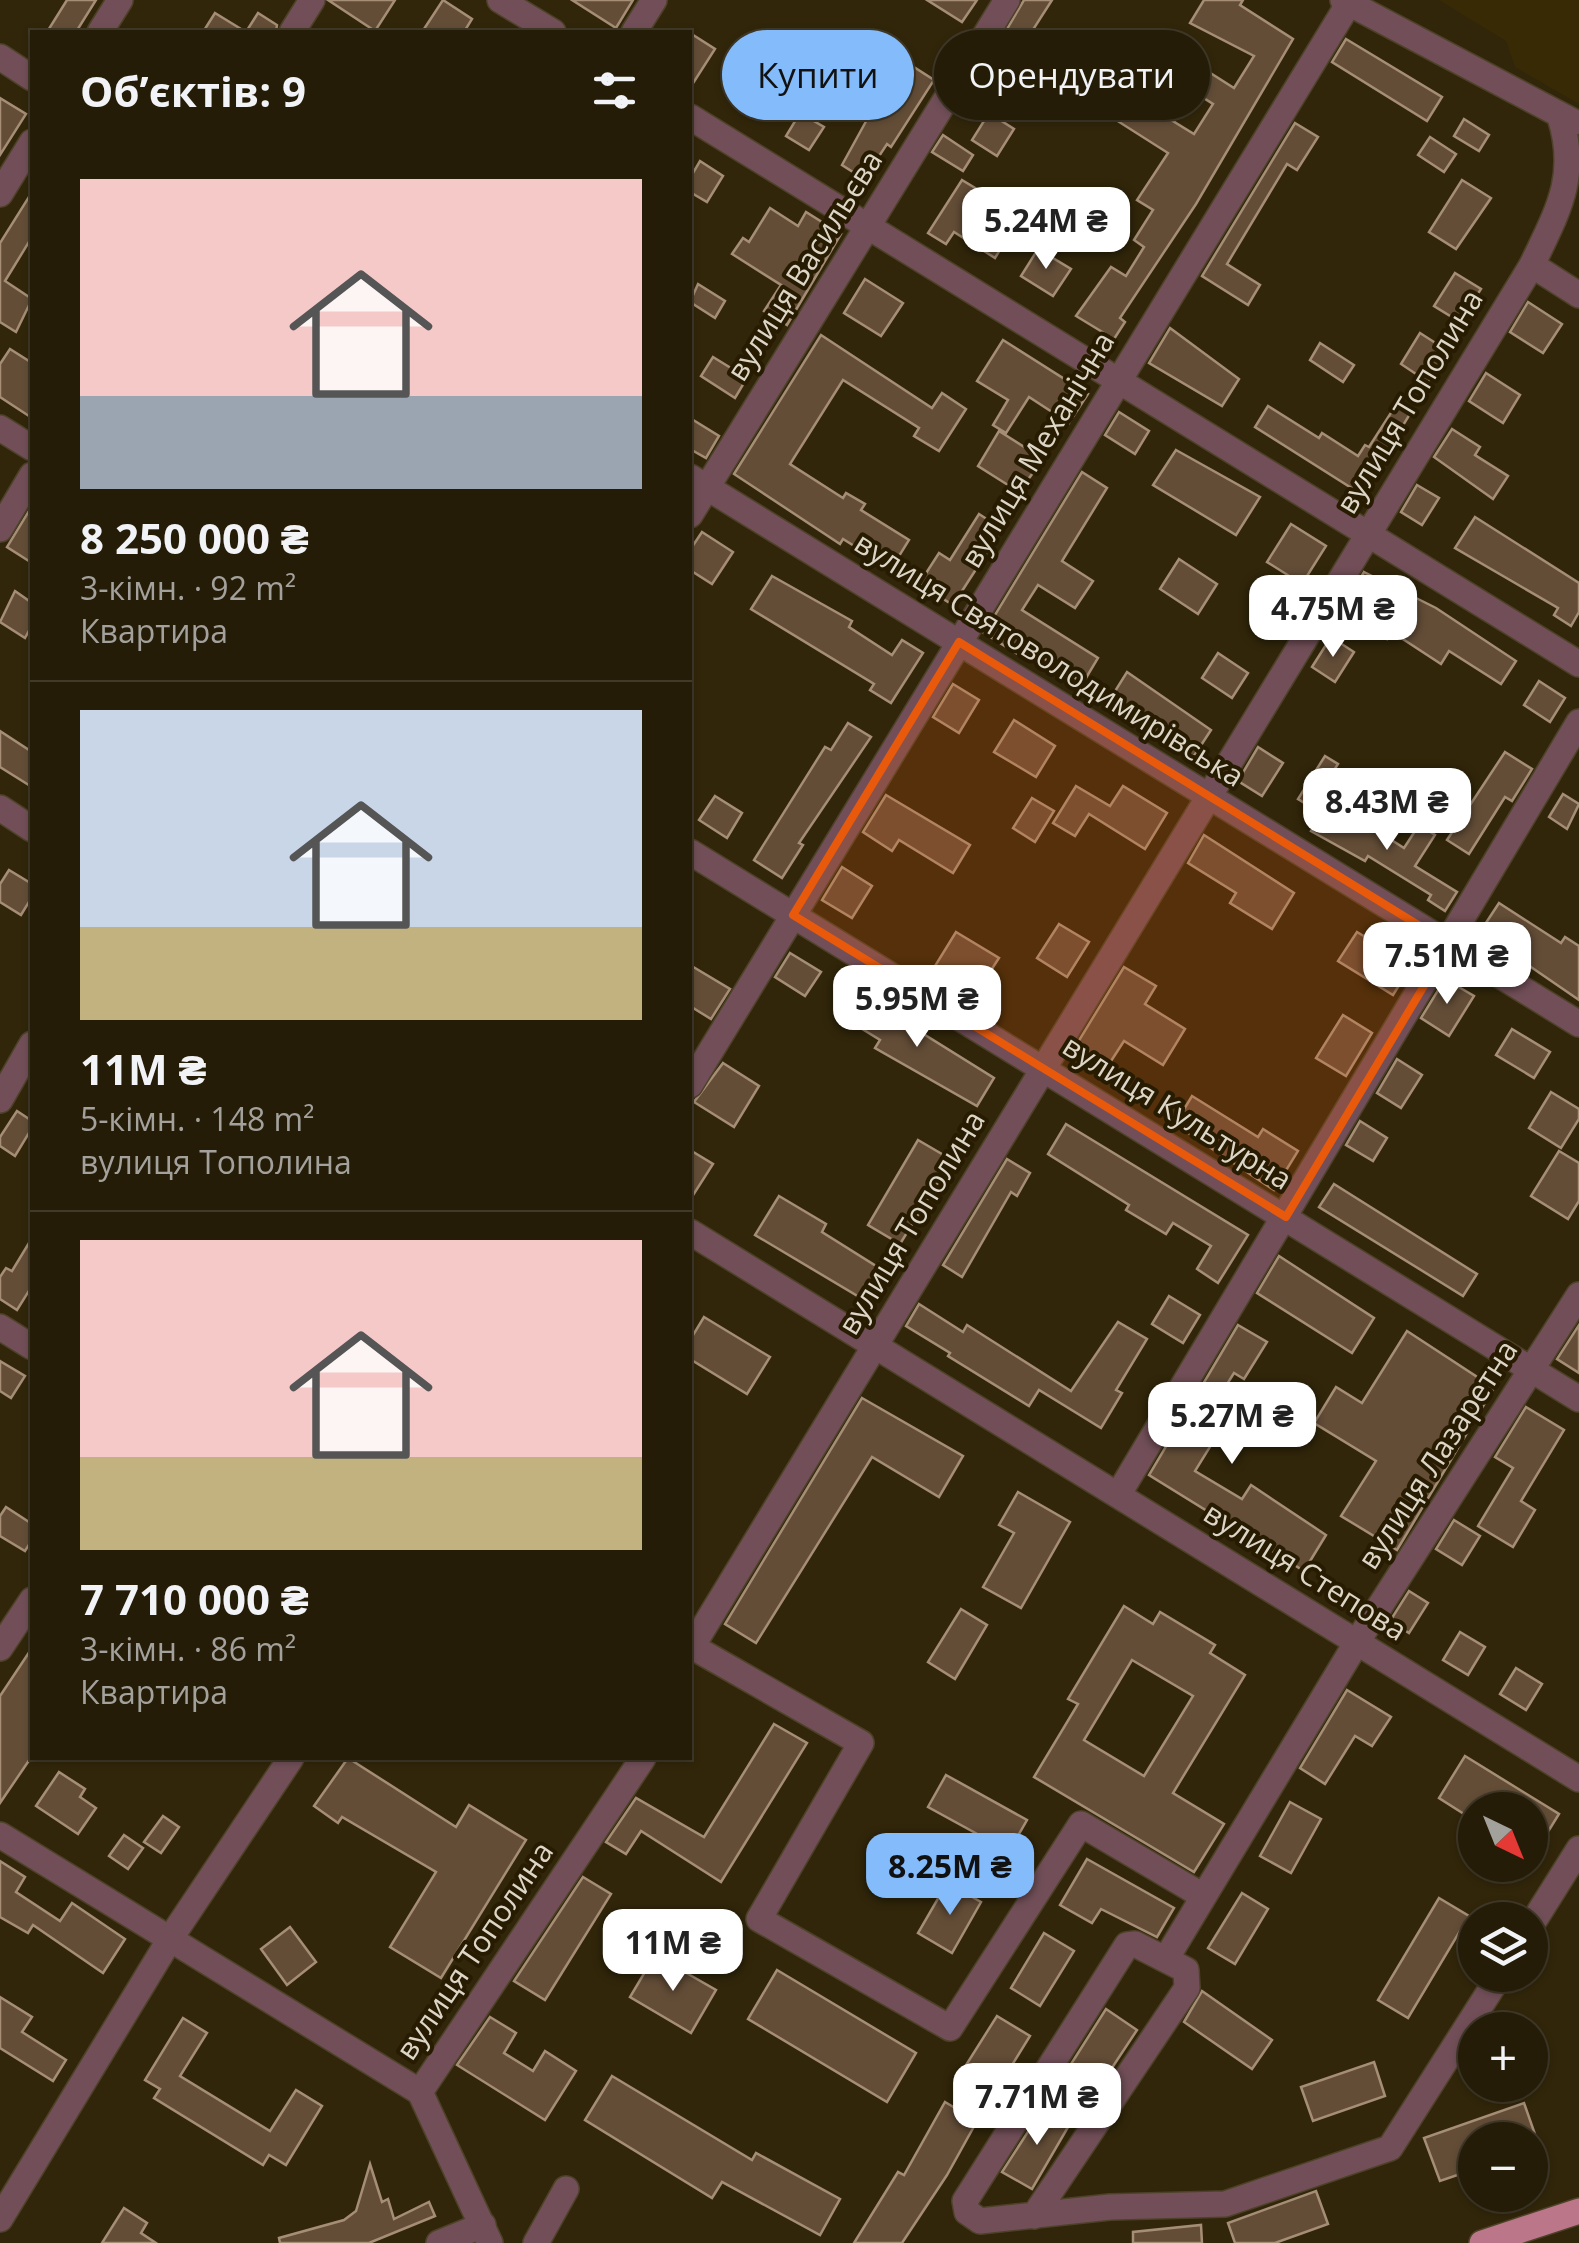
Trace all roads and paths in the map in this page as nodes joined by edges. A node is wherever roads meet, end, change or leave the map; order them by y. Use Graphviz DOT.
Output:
graph roads {
  1 [pos="120,0"];
  2 [pos="312,0"];
  3 [pos="500,0"];
  4 [pos="654,0"];
  5 [pos="1007,0"];
  6 [pos="1346,2"];
  7 [pos="101,30"];
  8 [pos="293,30"];
  9 [pos="550,30"];
  10 [pos="635,30"];
  11 [pos="0,57"];
  12 [pos="30,77"];
  13 [pos="692,117"];
  14 [pos="1569,121"];
  15 [pos="30,145"];
  16 [pos="0,194"];
  17 [pos="868,226"];
  18 [pos="1532,265"];
  19 [pos="1579,295"];
  20 [pos="1119,380"];
  21 [pos="0,428"];
  22 [pos="30,447"];
  23 [pos="30,477"];
  24 [pos="699,482"];
  25 [pos="692,508"];
  26 [pos="0,529"];
  27 [pos="1369,533"];
  28 [pos="959,642"];
  29 [pos="1579,664"];
  30 [pos="1579,722"];
  31 [pos="1209,796"];
  32 [pos="0,808"];
  33 [pos="30,827"];
  34 [pos="692,853"];
  35 [pos="793,915"];
  36 [pos="1449,944"];
  37 [pos="1579,1024"];
  38 [pos="30,1048"];
  39 [pos="1043,1068"];
  40 [pos="692,1082"];
  41 [pos="0,1100"];
  42 [pos="1286,1218"];
  43 [pos="692,1233"];
  44 [pos="1579,1295"];
  45 [pos="0,1327"];
  46 [pos="30,1346"];
  47 [pos="875,1346"];
  48 [pos="1532,1370"];
  49 [pos="1579,1399"];
  50 [pos="1118,1495"];
  51 [pos="30,1603"];
  52 [pos="1357,1642"];
  53 [pos="692,1646"];
  54 [pos="0,1648"];
  55 [pos="692,1649"];
  56 [pos="290,1760"];
  57 [pos="642,1760"];
  58 [pos="1579,1779"];
  59 [pos="0,1835"];
  60 [pos="1579,1849"];
  61 [pos="1203,1896"];
  62 [pos="1546,1902"];
  63 [pos="170,1939"];
  64 [pos="1166,1959"];
  65 [pos="1489,1992"];
  66 [pos="420,2092"];
  67 [pos="566,2188"];
  68 [pos="1579,2211"];
  69 [pos="1034,2216"];
  70 [pos="0,2219"];
  71 [pos="487,2234"];
  72 [pos="439,2243"];
  73 [pos="536,2243"];
  74 [pos="1482,2243"];
  1 -- 7 [label="street"];
  2 -- 8 [label="street"];
  3 -- 9 [label="street"];
  4 -- 10 [label="street"];
  5 -- 17 [label="street, вулиця Васильєва"];
  6 -- 14 [label="street"];
  6 -- 20 [label="street, вулиця Механічна"];
  11 -- 12 [label="street"];
  13 -- 17 [label="street"];
  14 -- 18 [label="street, вулиця Тополина"];
  15 -- 16 [label="street"];
  17 -- 20 [label="street"];
  17 -- 24 [label="street, вулиця Васильєва"];
  18 -- 19 [label="street"];
  18 -- 27 [label="street, вулиця Тополина"];
  20 -- 27 [label="street"];
  20 -- 28 [label="street, вулиця Механічна"];
  21 -- 22 [label="street"];
  23 -- 26 [label="street"];
  24 -- 25 [label="street, вулиця Васильєва"];
  24 -- 28 [label="street, вулиця Святоволодимирівська"];
  27 -- 29 [label="street"];
  27 -- 31 [label="street, вулиця Тополина"];
  28 -- 31 [label="street, вулиця Святоволодимирівська"];
  28 -- 35 [label="street, вулиця Механічна"];
  30 -- 36 [label="street"];
  31 -- 36 [label="street, вулиця Святоволодимирівська"];
  31 -- 39 [label="street, вулиця Тополина"];
  32 -- 33 [label="street"];
  34 -- 35 [label="street, вулиця Культурна"];
  35 -- 39 [label="street, вулиця Культурна"];
  35 -- 40 [label="street, вулиця Механічна"];
  36 -- 37 [label="street, вулиця Святоволодимирівська"];
  36 -- 42 [label="street"];
  38 -- 41 [label="street"];
  39 -- 42 [label="street, вулиця Культурна"];
  39 -- 47 [label="street, вулиця Тополина"];
  42 -- 48 [label="street, вулиця Культурна"];
  42 -- 50 [label="street"];
  43 -- 47 [label="street, вулиця Степова"];
  44 -- 48 [label="street, вулиця Лазаретна"];
  45 -- 46 [label="street"];
  47 -- 50 [label="street, вулиця Степова"];
  47 -- 53 [label="street, вулиця Тополина"];
  48 -- 49 [label="street, вулиця Культурна"];
  48 -- 52 [label="street, вулиця Лазаретна"];
  50 -- 52 [label="street, вулиця Степова"];
  51 -- 54 [label="street"];
  52 -- 58 [label="street, вулиця Степова"];
  52 -- 61 [label="street, вулиця Лазаретна"];
  55 -- 61 [label="street"];
  56 -- 63 [label="street"];
  57 -- 66 [label="street, вулиця Тополина"];
  59 -- 63 [label="street"];
  60 -- 62 [label="street"];
  61 -- 64 [label="street, вулиця Лазаретна"];
  63 -- 66 [label="street"];
  63 -- 70 [label="street"];
  64 -- 69 [label="street"];
  64 -- 69 [label="street"];
  65 -- 69 [label="street"];
  66 -- 71 [label="street, вулиця Тополина"];
  67 -- 73 [label="street"];
  68 -- 74 [label="main road"];
  71 -- 72 [label="street"];
}
